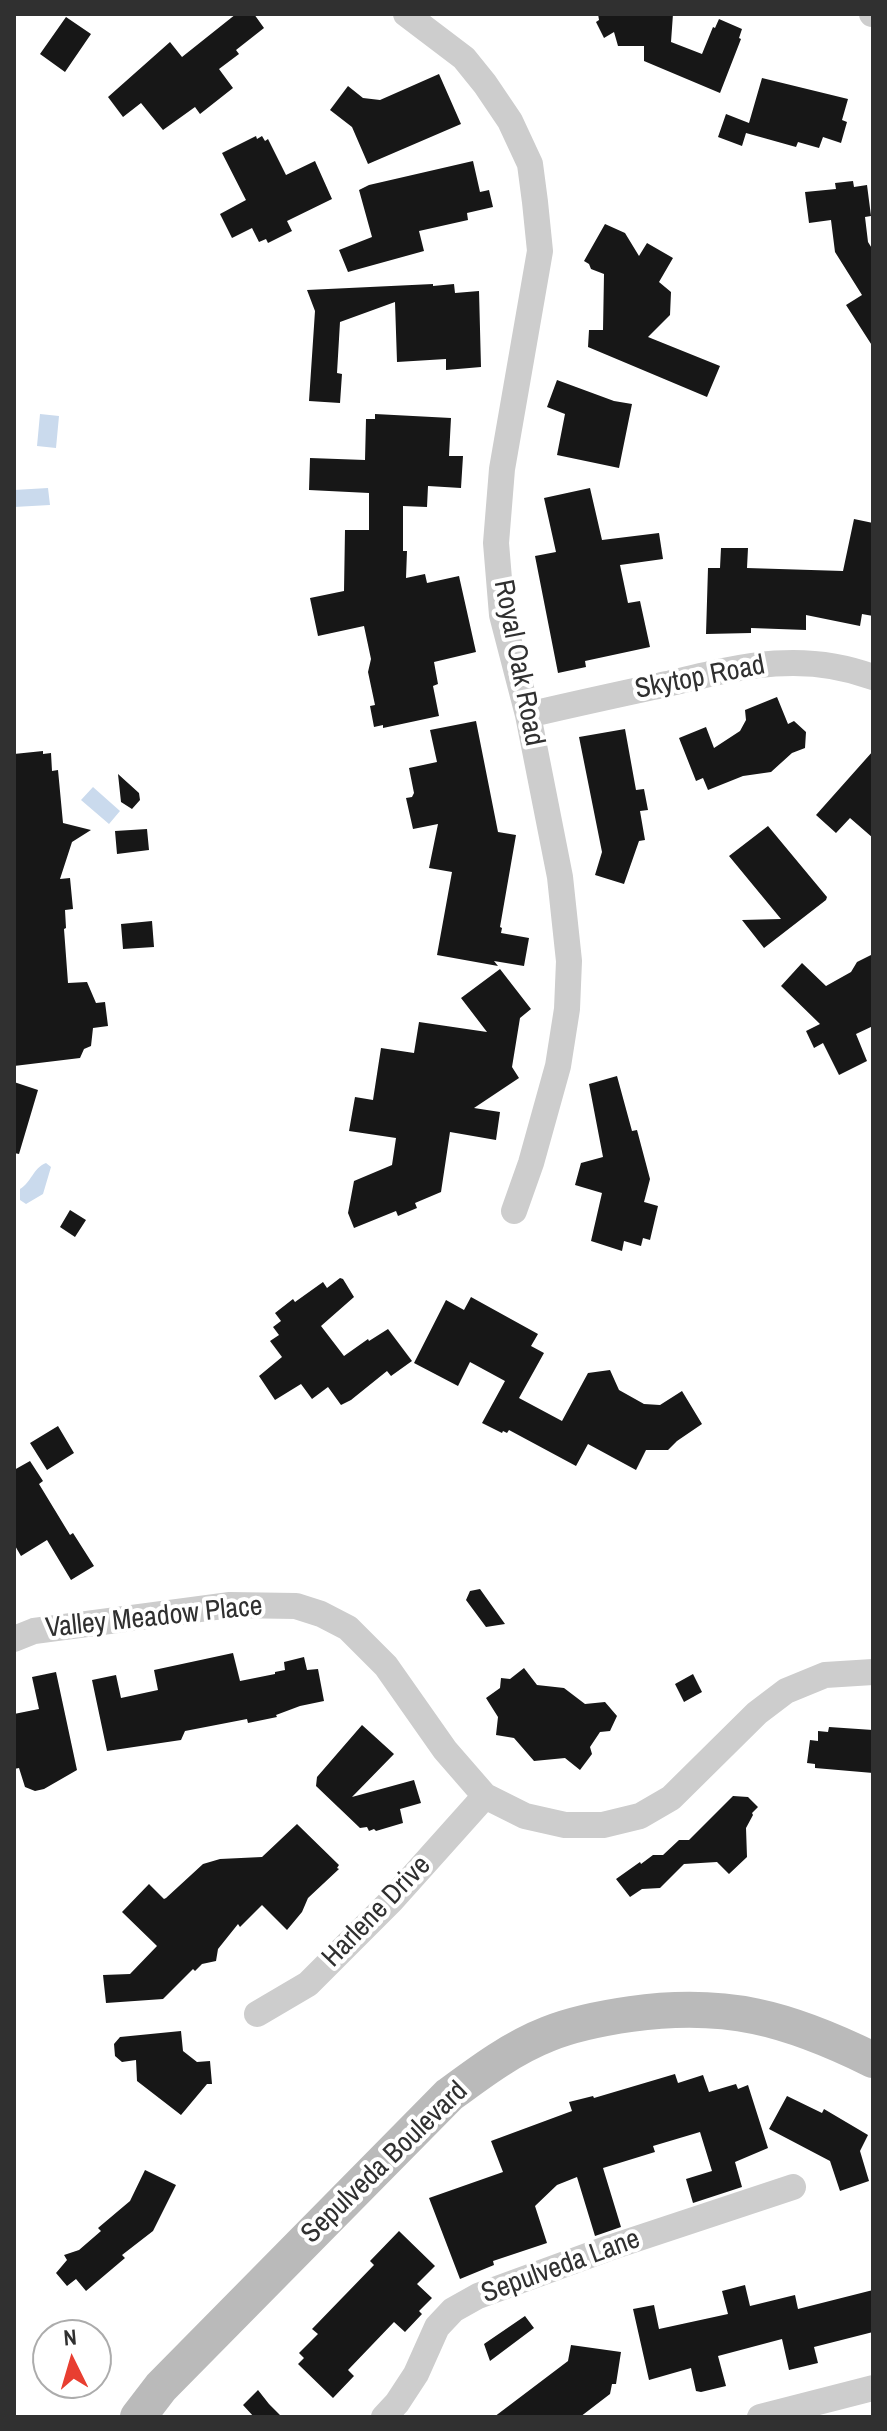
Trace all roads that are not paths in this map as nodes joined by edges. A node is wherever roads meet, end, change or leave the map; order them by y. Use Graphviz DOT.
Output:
graph roads {
  1 [pos="406,14"];
  2 [pos="873,677"];
  3 [pos="528,715"];
  4 [pos="514,1211"];
  5 [pos="14,1639"];
  6 [pos="873,1672"];
  7 [pos="485,1796"];
  8 [pos="257,2014"];
  9 [pos="873,2060"];
  10 [pos="793,2187"];
  11 [pos="873,2388"];
  12 [pos="138,2417"];
  13 [pos="384,2417"];
  14 [pos="760,2417"];
  1 -- 3 [label="street, Royal Oak Road"];
  2 -- 3 [label="street, Skytop Road"];
  3 -- 4 [label="street, Royal Oak Road"];
  5 -- 7 [label="street, Valley Meadow Place"];
  6 -- 7 [label="street, Valley Meadow Place"];
  7 -- 8 [label="street, Harlene Drive"];
  9 -- 12 [label="main road, Sepulveda Boulevard"];
  10 -- 13 [label="street, Sepulveda Lane"];
  11 -- 14 [label="street"];
}
